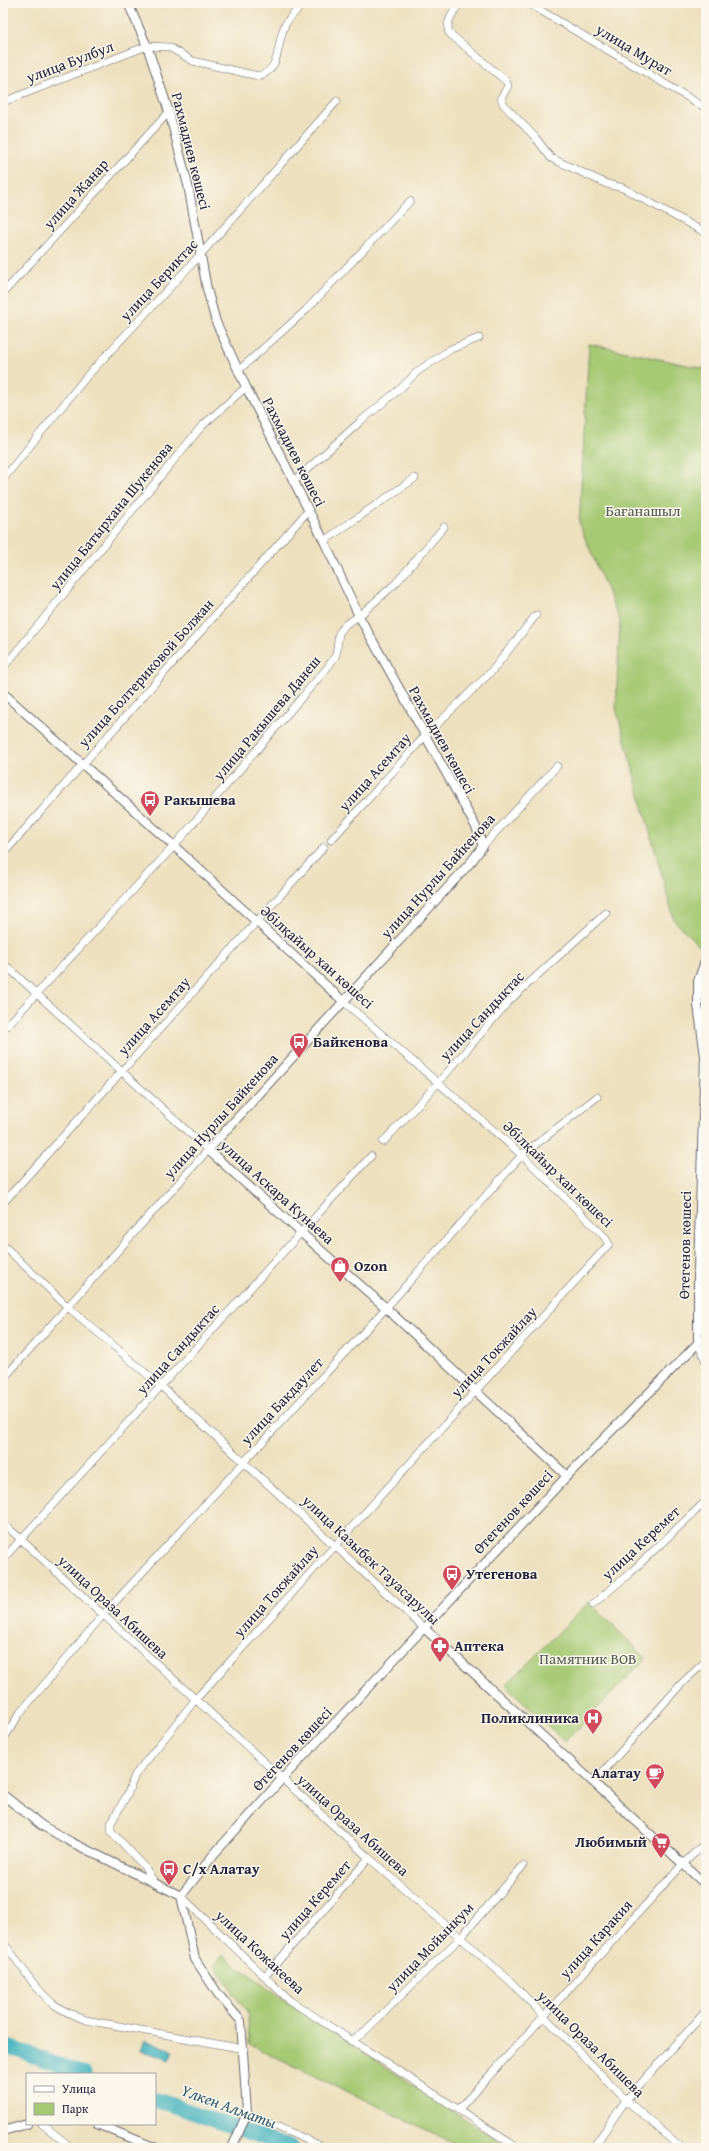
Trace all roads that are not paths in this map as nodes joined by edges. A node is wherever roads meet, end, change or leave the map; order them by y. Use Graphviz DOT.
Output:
graph roads {
  1 [pos="128,3"];
  2 [pos="304,3"];
  3 [pos="460,3"];
  4 [pos="528,3"];
  5 [pos="147,46"];
  6 [pos="337,101"];
  7 [pos="3,102"];
  8 [pos="706,108"];
  9 [pos="169,112"];
  10 [pos="410,201"];
  11 [pos="706,233"];
  12 [pos="201,254"];
  13 [pos="3,293"];
  14 [pos="479,338"];
  15 [pos="238,371"];
  16 [pos="246,387"];
  17 [pos="415,478"];
  18 [pos="3,479"];
  19 [pos="293,482"];
  20 [pos="308,511"];
  21 [pos="444,527"];
  22 [pos="324,541"];
  23 [pos="536,615"];
  24 [pos="359,616"];
  25 [pos="3,668"];
  26 [pos="3,693"];
  27 [pos="424,737"];
  28 [pos="82,764"];
  29 [pos="557,766"];
  30 [pos="331,840"];
  31 [pos="174,846"];
  32 [pos="483,846"];
  33 [pos="324,847"];
  34 [pos="3,854"];
  35 [pos="606,913"];
  36 [pos="256,922"];
  37 [pos="706,959"];
  38 [pos="3,963"];
  39 [pos="37,993"];
  40 [pos="344,1001"];
  41 [pos="3,1030"];
  42 [pos="706,1055"];
  43 [pos="122,1071"];
  44 [pos="439,1082"];
  45 [pos="598,1097"];
  46 [pos="705,1097"];
  47 [pos="383,1142"];
  48 [pos="208,1150"];
  49 [pos="522,1155"];
  50 [pos="370,1156"];
  51 [pos="3,1203"];
  52 [pos="300,1232"];
  53 [pos="609,1244"];
  54 [pos="3,1245"];
  55 [pos="68,1307"];
  56 [pos="386,1308"];
  57 [pos="698,1343"];
  58 [pos="706,1362"];
  59 [pos="3,1379"];
  60 [pos="162,1387"];
  61 [pos="476,1390"];
  62 [pos="243,1462"];
  63 [pos="566,1476"];
  64 [pos="706,1501"];
  65 [pos="3,1523"];
  66 [pos="21,1539"];
  67 [pos="335,1545"];
  68 [pos="3,1559"];
  69 [pos="593,1604"];
  70 [pos="103,1615"];
  71 [pos="424,1628"];
  72 [pos="706,1661"];
  73 [pos="195,1700"];
  74 [pos="3,1740"];
  75 [pos="282,1779"];
  76 [pos="594,1782"];
  77 [pos="3,1794"];
  78 [pos="706,1842"];
  79 [pos="369,1858"];
  80 [pos="683,1864"];
  81 [pos="523,1866"];
  82 [pos="155,1883"];
  83 [pos="706,1885"];
  84 [pos="181,1896"];
  85 [pos="461,1937"];
  86 [pos="3,1942"];
  87 [pos="265,1976"];
  88 [pos="706,2011"];
  89 [pos="544,2016"];
  90 [pos="351,2041"];
  91 [pos="244,2049"];
  92 [pos="626,2100"];
  93 [pos="459,2110"];
  94 [pos="247,2113"];
  95 [pos="26,2124"];
  96 [pos="43,2125"];
  97 [pos="98,2125"];
  98 [pos="3,2132"];
  99 [pos="72,2148"];
  100 [pos="156,2148"];
  101 [pos="233,2148"];
  102 [pos="325,2148"];
  103 [pos="518,2148"];
  104 [pos="593,2148"];
  105 [pos="682,2148"];
  1 -- 5 [label="street, Рахмадиев көшесі"];
  2 -- 5 [label="street"];
  3 -- 11 [label="street"];
  4 -- 8 [label="street, улица Мурат"];
  5 -- 7 [label="street, улица Булбул"];
  5 -- 9 [label="street, Рахмадиев көшесі"];
  6 -- 12 [label="street, улица Бериктас"];
  9 -- 12 [label="street, Рахмадиев көшесі"];
  9 -- 13 [label="street, улица Жанар"];
  10 -- 15 [label="street"];
  12 -- 15 [label="street, Рахмадиев көшесі"];
  12 -- 18 [label="street, улица Бериктас"];
  14 -- 19 [label="street"];
  15 -- 16 [label="street, Рахмадиев көшесі"];
  16 -- 19 [label="street, Рахмадиев көшесі"];
  16 -- 25 [label="street, улица Батырхана Шукенова"];
  17 -- 22 [label="street"];
  19 -- 20 [label="street, Рахмадиев көшесі"];
  20 -- 22 [label="street, Рахмадиев көшесі"];
  20 -- 28 [label="street, улица Болтериковой Болжан"];
  21 -- 24 [label="street, улица Ракышева Данеш"];
  22 -- 24 [label="street, Рахмадиев көшесі"];
  23 -- 27 [label="street, улица Асемтау"];
  24 -- 27 [label="street, Рахмадиев көшесі"];
  24 -- 31 [label="street, улица Ракышева Данеш"];
  26 -- 28 [label="street, Әбілқайыр хан көшесі"];
  27 -- 30 [label="street, улица Асемтау"];
  27 -- 32 [label="street, Рахмадиев көшесі"];
  28 -- 31 [label="street, Әбілқайыр хан көшесі"];
  28 -- 34 [label="street, улица Болтериковой Болжан"];
  29 -- 32 [label="street, улица Нурлы Байкенова"];
  31 -- 36 [label="street, Әбілқайыр хан көшесі"];
  31 -- 39 [label="street, улица Ракышева Данеш"];
  32 -- 40 [label="street, улица Нурлы Байкенова"];
  33 -- 36 [label="street, улица Асемтау"];
  35 -- 44 [label="street, улица Сандыктас"];
  36 -- 40 [label="street, Әбілқайыр хан көшесі"];
  36 -- 43 [label="street, улица Асемтау"];
  37 -- 42 [label="street, Өтегенов көшесі"];
  38 -- 39 [label="street, улица Аскара Кунаева"];
  39 -- 41 [label="street, улица Ракышева Данеш"];
  39 -- 43 [label="street, улица Аскара Кунаева"];
  40 -- 44 [label="street, Әбілқайыр хан көшесі"];
  40 -- 48 [label="street, улица Нурлы Байкенова"];
  42 -- 46 [label="street, Өтегенов көшесі"];
  43 -- 48 [label="street, улица Аскара Кунаева"];
  43 -- 51 [label="street, улица Асемтау"];
  44 -- 47 [label="street, улица Сандыктас"];
  44 -- 49 [label="street, Әбілқайыр хан көшесі"];
  45 -- 49 [label="street, улица Бакдаулет"];
  46 -- 57 [label="street, Өтегенов көшесі"];
  48 -- 52 [label="street, улица Аскара Кунаева"];
  48 -- 55 [label="street, улица Нурлы Байкенова"];
  49 -- 53 [label="street, Әбілқайыр хан көшесі"];
  49 -- 56 [label="street, улица Бакдаулет"];
  50 -- 52 [label="street, улица Сандыктас"];
  52 -- 56 [label="street, улица Аскара Кунаева"];
  52 -- 60 [label="street, улица Сандыктас"];
  53 -- 61 [label="street, улица Токжайлау"];
  54 -- 55 [label="street, улица Казыбек Тауасарулы"];
  55 -- 59 [label="street, улица Нурлы Байкенова"];
  55 -- 60 [label="street, улица Казыбек Тауасарулы"];
  56 -- 61 [label="street, улица Аскара Кунаева"];
  56 -- 62 [label="street, улица Бакдаулет"];
  57 -- 58 [label="street"];
  57 -- 63 [label="street, Өтегенов көшесі"];
  60 -- 62 [label="street, улица Казыбек Тауасарулы"];
  60 -- 66 [label="street, улица Сандыктас"];
  61 -- 63 [label="street, улица Аскара Кунаева"];
  61 -- 67 [label="street, улица Токжайлау"];
  62 -- 67 [label="street, улица Казыбек Тауасарулы"];
  62 -- 70 [label="street, улица Бакдаулет"];
  63 -- 71 [label="street, Өтегенов көшесі"];
  64 -- 69 [label="street, улица Керемет"];
  65 -- 66 [label="street, улица Ораза Абишева"];
  66 -- 68 [label="street, улица Сандыктас"];
  66 -- 70 [label="street, улица Ораза Абишева"];
  67 -- 71 [label="street, улица Казыбек Тауасарулы"];
  67 -- 73 [label="street, улица Токжайлау"];
  70 -- 73 [label="street, улица Ораза Абишева"];
  70 -- 74 [label="street, улица Бакдаулет"];
  71 -- 75 [label="street, Өтегенов көшесі"];
  71 -- 76 [label="street, улица Казыбек Тауасарулы"];
  72 -- 76 [label="street"];
  73 -- 75 [label="street, улица Ораза Абишева"];
  73 -- 82 [label="street, улица Токжайлау"];
  75 -- 79 [label="street, улица Ораза Абишева"];
  75 -- 84 [label="street, Өтегенов көшесі"];
  76 -- 80 [label="street, улица Казыбек Тауасарулы"];
  77 -- 82 [label="street, улица Кожакеева"];
  78 -- 80 [label="street, улица Каракия"];
  79 -- 85 [label="street, улица Ораза Абишева"];
  79 -- 87 [label="street, улица Керемет"];
  80 -- 83 [label="street, улица Казыбек Тауасарулы"];
  80 -- 89 [label="street, улица Каракия"];
  81 -- 85 [label="street, улица Мойынкум"];
  82 -- 84 [label="street, улица Кожакеева"];
  84 -- 87 [label="street, улица Кожакеева"];
  84 -- 91 [label="street"];
  85 -- 89 [label="street, улица Ораза Абишева"];
  85 -- 90 [label="street, улица Мойынкум"];
  86 -- 91 [label="street"];
  87 -- 90 [label="street, улица Кожакеева"];
  88 -- 92 [label="street"];
  89 -- 92 [label="street, улица Ораза Абишева"];
  89 -- 93 [label="street, улица Каракия"];
  90 -- 93 [label="street, улица Кожакеева"];
  91 -- 94 [label="street"];
  92 -- 104 [label="street"];
  92 -- 105 [label="street, улица Ораза Абишева"];
  93 -- 103 [label="street, улица Кожакеева"];
  94 -- 101 [label="street"];
  94 -- 102 [label="street"];
  95 -- 98 [label="street"];
  96 -- 99 [label="street"];
  97 -- 100 [label="street"];
}
